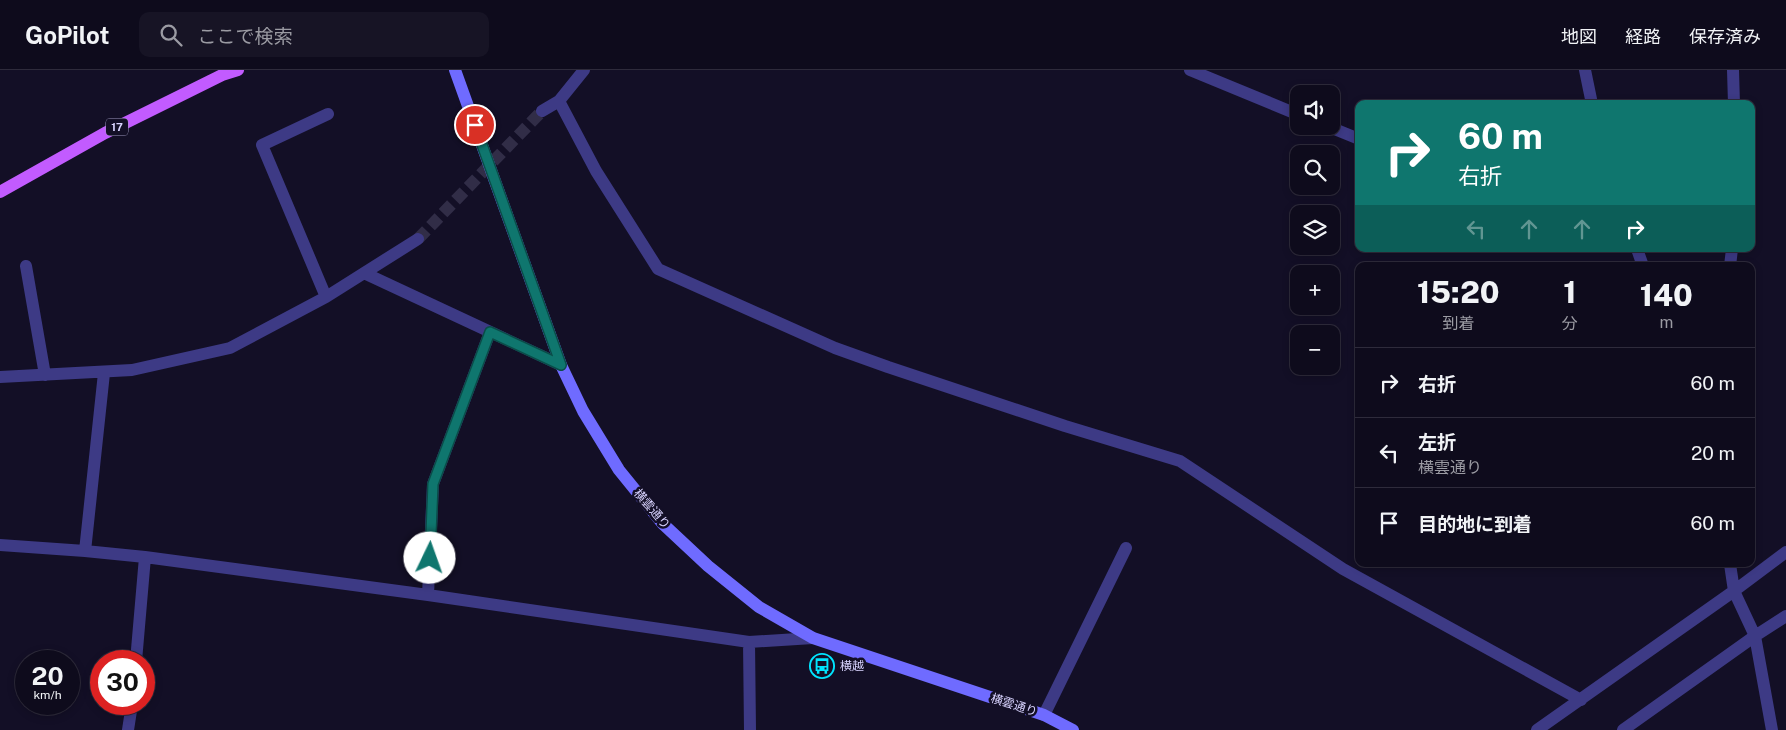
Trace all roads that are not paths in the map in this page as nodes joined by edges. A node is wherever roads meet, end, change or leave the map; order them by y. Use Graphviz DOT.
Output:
graph roads {
  1 [pos="238,70"];
  2 [pos="455,70"];
  3 [pos="584,70"];
  4 [pos="1190,70"];
  5 [pos="1585,70"];
  6 [pos="1733,70"];
  7 [pos="1591,100"];
  8 [pos="1734,100"];
  9 [pos="559,101"];
  10 [pos="1290,111"];
  11 [pos="542,112"];
  12 [pos="328,114"];
  13 [pos="1340,131"];
  14 [pos="1355,137"];
  15 [pos="0,192"];
  16 [pos="418,239"];
  17 [pos="26,266"];
  18 [pos="364,272"];
  19 [pos="326,296"];
  20 [pos="490,332"];
  21 [pos="561,365"];
  22 [pos="104,373"];
  23 [pos="45,375"];
  24 [pos="0,377"];
  25 [pos="0,545"];
  26 [pos="1126,548"];
  27 [pos="85,551"];
  28 [pos="1786,552"];
  29 [pos="145,557"];
  30 [pos="1730,567"];
  31 [pos="1734,591"];
  32 [pos="428,595"];
  33 [pos="1786,616"];
  34 [pos="1756,636"];
  35 [pos="813,638"];
  36 [pos="749,642"];
  37 [pos="137,650"];
  38 [pos="1581,700"];
  39 [pos="130,715"];
  40 [pos="1044,715"];
  41 [pos="128,730"];
  42 [pos="750,730"];
  43 [pos="1073,730"];
  44 [pos="1537,730"];
  45 [pos="1623,730"];
  46 [pos="1772,730"];
  1 -- 15 [label="main road, 17"];
  2 -- 21 [label="main road, 横雲通り"];
  3 -- 9 [label="street"];
  4 -- 10 [label="street"];
  5 -- 7 [label="street"];
  6 -- 8 [label="street"];
  9 -- 11 [label="street"];
  9 -- 38 [label="street"];
  12 -- 19 [label="street"];
  13 -- 14 [label="street"];
  16 -- 18 [label="street"];
  17 -- 23 [label="street"];
  18 -- 19 [label="street"];
  18 -- 20 [label="street"];
  19 -- 22 [label="street"];
  20 -- 21 [label="street"];
  20 -- 32 [label="street"];
  21 -- 35 [label="main road, 横雲通り"];
  22 -- 23 [label="street"];
  22 -- 27 [label="street"];
  23 -- 24 [label="street"];
  25 -- 27 [label="street"];
  26 -- 40 [label="street"];
  27 -- 29 [label="street"];
  28 -- 31 [label="street"];
  29 -- 32 [label="street"];
  29 -- 37 [label="street"];
  30 -- 31 [label="street"];
  31 -- 34 [label="street"];
  31 -- 38 [label="street"];
  32 -- 36 [label="street"];
  33 -- 34 [label="street"];
  34 -- 45 [label="street"];
  34 -- 46 [label="street"];
  35 -- 36 [label="street"];
  35 -- 40 [label="main road, 横雲通り"];
  36 -- 42 [label="street"];
  38 -- 44 [label="street"];
  39 -- 41 [label="street"];
  40 -- 43 [label="main road, 横雲通り"];
}
